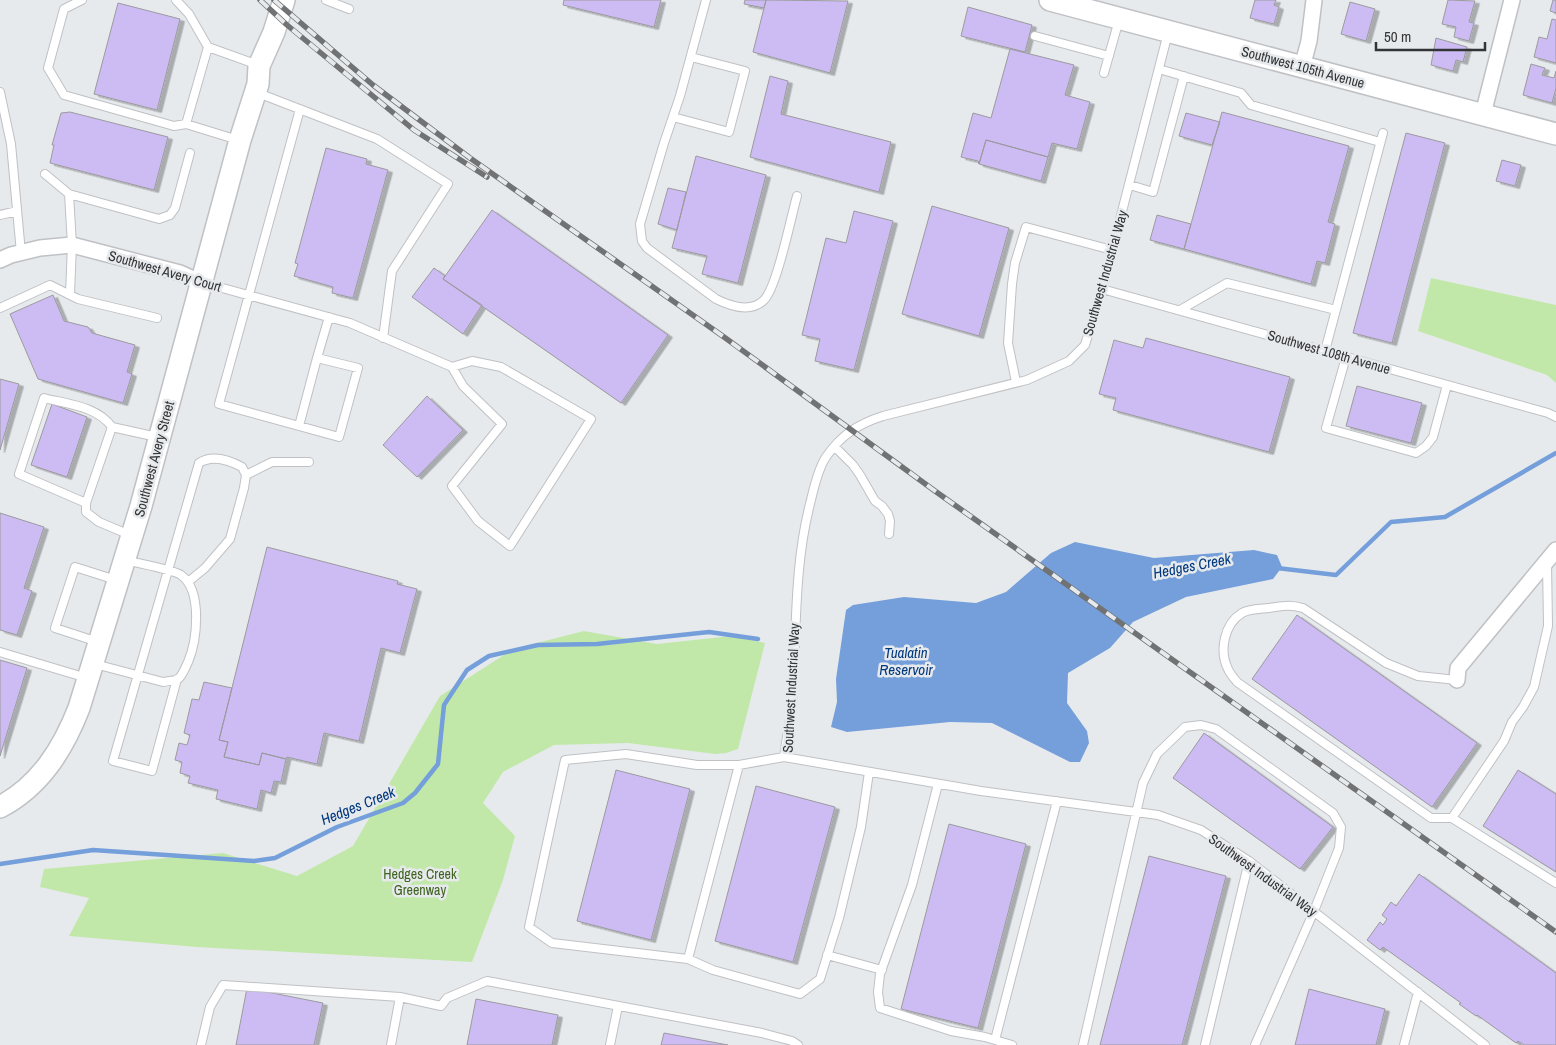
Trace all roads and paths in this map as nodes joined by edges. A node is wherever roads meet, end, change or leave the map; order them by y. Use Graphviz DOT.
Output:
graph roads {
  1 [pos="82,0"];
  2 [pos="176,0"];
  3 [pos="284,0"];
  4 [pos="295,0"];
  5 [pos="326,0"];
  6 [pos="706,0"];
  7 [pos="1050,0"];
  8 [pos="1314,0"];
  9 [pos="1512,0"];
  10 [pos="349,9"];
  11 [pos="1119,18"];
  12 [pos="1169,32"];
  13 [pos="1035,36"];
  14 [pos="208,47"];
  15 [pos="691,56"];
  16 [pos="1109,56"];
  17 [pos="1302,67"];
  18 [pos="1159,69"];
  19 [pos="1104,73"];
  20 [pos="1184,76"];
  21 [pos="258,81"];
  22 [pos="0,92"];
  23 [pos="300,109"];
  24 [pos="1483,114"];
  25 [pos="673,117"];
  26 [pos="186,124"];
  27 [pos="1383,133"];
  28 [pos="1556,134"];
  29 [pos="240,140"];
  30 [pos="1380,142"];
  31 [pos="190,153"];
  32 [pos="45,174"];
  33 [pos="1130,185"];
  34 [pos="69,194"];
  35 [pos="797,196"];
  36 [pos="17,211"];
  37 [pos="0,215"];
  38 [pos="72,245"];
  39 [pos="1112,250"];
  40 [pos="21,253"];
  41 [pos="0,260"];
  42 [pos="202,283"];
  43 [pos="1102,289"];
  44 [pos="70,294"];
  45 [pos="249,295"];
  46 [pos="0,308"];
  47 [pos="1180,310"];
  48 [pos="1336,310"];
  49 [pos="329,317"];
  50 [pos="157,318"];
  51 [pos="383,338"];
  52 [pos="1325,351"];
  53 [pos="1346,357"];
  54 [pos="318,358"];
  55 [pos="452,367"];
  56 [pos="1016,382"];
  57 [pos="1447,385"];
  58 [pos="1556,416"];
  59 [pos="112,426"];
  60 [pos="299,426"];
  61 [pos="160,438"];
  62 [pos="835,447"];
  63 [pos="309,462"];
  64 [pos="246,475"];
  65 [pos="86,503"];
  66 [pos="889,534"];
  67 [pos="132,536"];
  68 [pos="1556,550"];
  69 [pos="125,560"];
  70 [pos="1547,563"];
  71 [pos="167,571"];
  72 [pos="118,581"];
  73 [pos="188,582"];
  74 [pos="1552,616"];
  75 [pos="99,642"];
  76 [pos="0,652"];
  77 [pos="91,671"];
  78 [pos="137,676"];
  79 [pos="177,679"];
  80 [pos="1457,680"];
  81 [pos="784,758"];
  82 [pos="739,766"];
  83 [pos="869,772"];
  84 [pos="938,784"];
  85 [pos="1057,801"];
  86 [pos="0,807"];
  87 [pos="1137,812"];
  88 [pos="1452,818"];
  89 [pos="1249,861"];
  90 [pos="1556,884"];
  91 [pos="1314,911"];
  92 [pos="828,955"];
  93 [pos="688,959"];
  94 [pos="882,970"];
  95 [pos="1418,992"];
  96 [pos="400,997"];
  97 [pos="618,1006"];
  98 [pos="996,1040"];
  99 [pos="201,1045"];
  100 [pos="391,1045"];
  101 [pos="610,1045"];
  102 [pos="798,1045"];
  103 [pos="1012,1045"];
  104 [pos="1083,1045"];
  105 [pos="1205,1045"];
  106 [pos="1255,1045"];
  107 [pos="1404,1045"];
  108 [pos="1486,1045"];
  1 -- 26 [label="lane"];
  2 -- 14 [label="lane"];
  3 -- 21 [label="main road, Southwest Avery Street"];
  4 -- 21 [label="main road, Southwest Avery Street"];
  5 -- 10 [label="lane"];
  6 -- 15 [label="lane"];
  7 -- 11 [label="main road, Southwest 105th Avenue"];
  8 -- 17 [label="street"];
  9 -- 24 [label="street"];
  11 -- 12 [label="main road, Southwest 105th Avenue"];
  11 -- 16 [label="lane"];
  12 -- 17 [label="main road, Southwest 105th Avenue"];
  12 -- 18 [label="lane, Southwest Industrial Way"];
  13 -- 16 [label="lane"];
  14 -- 21 [label="lane"];
  14 -- 26 [label="lane"];
  15 -- 25 [label="lane"];
  15 -- 25 [label="lane"];
  16 -- 19 [label="lane"];
  17 -- 24 [label="main road, Southwest 105th Avenue"];
  18 -- 20 [label="lane"];
  18 -- 33 [label="lane, Southwest Industrial Way"];
  20 -- 30 [label="lane"];
  20 -- 33 [label="lane"];
  21 -- 23 [label="lane"];
  21 -- 29 [label="main road, Southwest Avery Street"];
  22 -- 36 [label="lane"];
  23 -- 45 [label="lane"];
  23 -- 51 [label="lane"];
  24 -- 28 [label="main road, Southwest 105th Avenue"];
  25 -- 35 [label="lane"];
  26 -- 29 [label="lane"];
  27 -- 30 [label="lane"];
  29 -- 42 [label="main road, Southwest Avery Street"];
  30 -- 48 [label="lane"];
  31 -- 34 [label="lane"];
  32 -- 34 [label="lane"];
  33 -- 39 [label="lane, Southwest Industrial Way"];
  34 -- 38 [label="lane"];
  36 -- 37 [label="lane"];
  36 -- 40 [label="lane"];
  38 -- 40 [label="street, Southwest Avery Court"];
  38 -- 42 [label="street, Southwest Avery Court"];
  38 -- 44 [label="lane"];
  39 -- 43 [label="lane, Southwest Industrial Way"];
  39 -- 56 [label="lane"];
  40 -- 41 [label="street, Southwest Avery Court"];
  42 -- 45 [label="lane, Southwest Avery Court"];
  42 -- 61 [label="main road, Southwest Avery Street"];
  43 -- 47 [label="lane, Southwest 108th Avenue"];
  43 -- 56 [label="lane, Southwest Industrial Way"];
  44 -- 46 [label="lane"];
  44 -- 50 [label="lane"];
  45 -- 49 [label="lane, Southwest Avery Court"];
  45 -- 60 [label="lane"];
  47 -- 48 [label="lane"];
  47 -- 52 [label="lane, Southwest 108th Avenue"];
  48 -- 52 [label="lane"];
  49 -- 51 [label="lane, Southwest Avery Court"];
  49 -- 54 [label="lane"];
  51 -- 55 [label="lane, Southwest Avery Court"];
  52 -- 53 [label="lane, Southwest 108th Avenue"];
  53 -- 57 [label="lane, Southwest 108th Avenue"];
  53 -- 57 [label="lane"];
  54 -- 60 [label="lane"];
  54 -- 60 [label="lane"];
  55 -- 55 [label="lane"];
  56 -- 62 [label="lane, Southwest Industrial Way"];
  57 -- 58 [label="lane, Southwest 108th Avenue"];
  59 -- 61 [label="lane"];
  59 -- 65 [label="lane"];
  59 -- 65 [label="lane"];
  61 -- 67 [label="main road, Southwest Avery Street"];
  62 -- 66 [label="lane"];
  62 -- 81 [label="lane, Southwest Industrial Way"];
  63 -- 64 [label="lane"];
  64 -- 71 [label="lane"];
  64 -- 73 [label="lane"];
  65 -- 67 [label="lane"];
  67 -- 69 [label="main road, Southwest Avery Street"];
  68 -- 70 [label="street"];
  69 -- 71 [label="lane"];
  69 -- 72 [label="main road, Southwest Avery Street"];
  70 -- 74 [label="lane"];
  70 -- 80 [label="street"];
  71 -- 73 [label="lane"];
  71 -- 78 [label="lane"];
  72 -- 75 [label="main road, Southwest Avery Street"];
  72 -- 75 [label="lane"];
  73 -- 79 [label="lane"];
  74 -- 88 [label="lane"];
  75 -- 77 [label="main road, Southwest Avery Street"];
  76 -- 77 [label="lane"];
  77 -- 78 [label="lane"];
  77 -- 86 [label="main road, Southwest Avery Street"];
  78 -- 79 [label="lane"];
  78 -- 79 [label="lane"];
  80 -- 88 [label="lane"];
  81 -- 82 [label="lane"];
  81 -- 83 [label="lane, Southwest Industrial Way"];
  82 -- 93 [label="lane"];
  82 -- 93 [label="lane"];
  83 -- 84 [label="lane, Southwest Industrial Way"];
  83 -- 92 [label="lane"];
  84 -- 85 [label="lane, Southwest Industrial Way"];
  84 -- 94 [label="lane"];
  85 -- 87 [label="lane, Southwest Industrial Way"];
  85 -- 98 [label="lane"];
  87 -- 89 [label="lane, Southwest Industrial Way"];
  87 -- 91 [label="lane"];
  87 -- 104 [label="lane"];
  88 -- 90 [label="lane"];
  89 -- 91 [label="lane, Southwest Industrial Way"];
  89 -- 105 [label="lane"];
  91 -- 95 [label="lane, Southwest Industrial Way"];
  91 -- 106 [label="lane"];
  92 -- 93 [label="lane"];
  92 -- 94 [label="lane"];
  94 -- 98 [label="lane"];
  95 -- 107 [label="lane"];
  95 -- 108 [label="lane, Southwest Industrial Way"];
  96 -- 97 [label="lane"];
  96 -- 99 [label="lane"];
  96 -- 100 [label="lane"];
  97 -- 101 [label="lane"];
  97 -- 102 [label="lane"];
  98 -- 103 [label="lane"];
}
